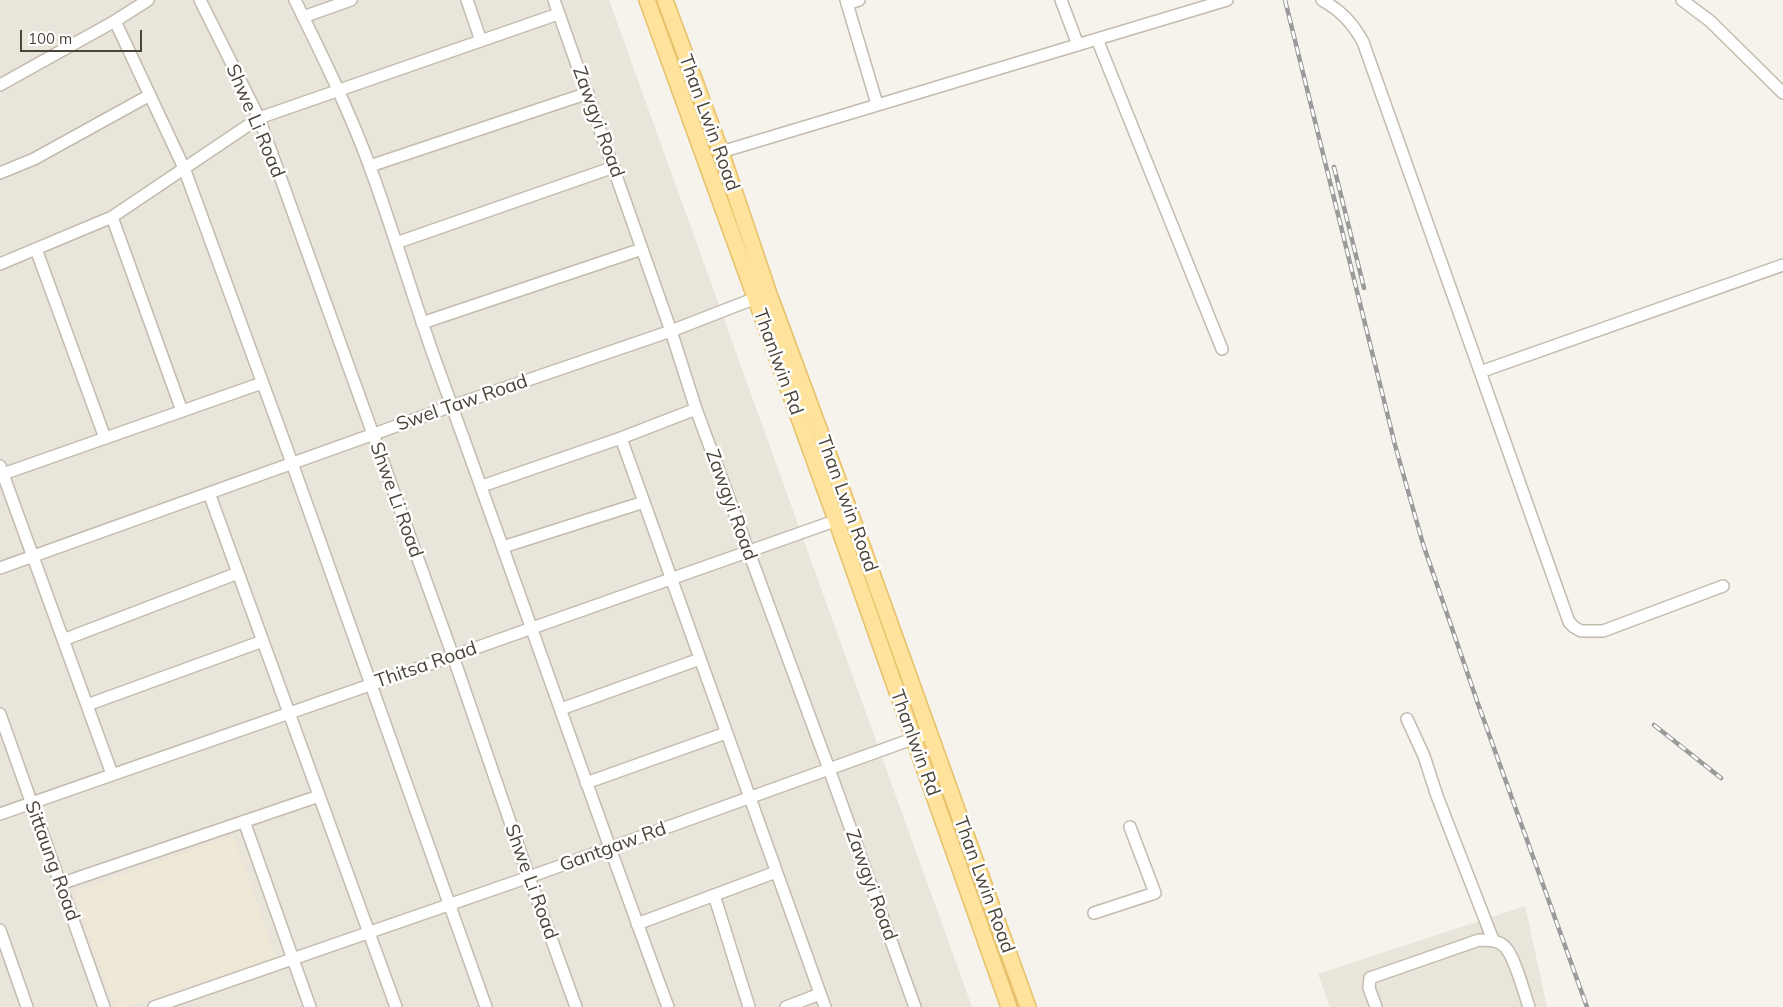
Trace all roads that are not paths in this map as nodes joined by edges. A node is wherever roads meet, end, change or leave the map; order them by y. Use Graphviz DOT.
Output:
graph roads {
  1 [pos="148,0"];
  2 [pos="200,0"];
  3 [pos="295,0"];
  4 [pos="351,0"];
  5 [pos="467,0"];
  6 [pos="554,0"];
  7 [pos="648,0"];
  8 [pos="665,0"];
  9 [pos="859,0"];
  10 [pos="1062,0"];
  11 [pos="1227,0"];
  12 [pos="1322,0"];
  13 [pos="1682,0"];
  14 [pos="846,2"];
  15 [pos="558,14"];
  16 [pos="303,17"];
  17 [pos="115,21"];
  18 [pos="1098,39"];
  19 [pos="481,41"];
  20 [pos="1078,44"];
  21 [pos="692,73"];
  22 [pos="676,79"];
  23 [pos="0,85"];
  24 [pos="339,90"];
  25 [pos="588,93"];
  26 [pos="1783,93"];
  27 [pos="150,95"];
  28 [pos="877,104"];
  29 [pos="259,118"];
  30 [pos="721,152"];
  31 [pos="370,166"];
  32 [pos="614,167"];
  33 [pos="184,168"];
  34 [pos="0,173"];
  35 [pos="112,217"];
  36 [pos="396,243"];
  37 [pos="36,249"];
  38 [pos="642,249"];
  39 [pos="0,264"];
  40 [pos="1783,265"];
  41 [pos="761,296"];
  42 [pos="422,323"];
  43 [pos="672,331"];
  44 [pos="1222,349"];
  45 [pos="1480,372"];
  46 [pos="262,383"];
  47 [pos="452,406"];
  48 [pos="696,409"];
  49 [pos="182,411"];
  50 [pos="372,435"];
  51 [pos="105,438"];
  52 [pos="621,438"];
  53 [pos="292,463"];
  54 [pos="1,470"];
  55 [pos="482,486"];
  56 [pos="209,493"];
  57 [pos="644,502"];
  58 [pos="852,515"];
  59 [pos="836,520"];
  60 [pos="503,547"];
  61 [pos="748,551"];
  62 [pos="32,557"];
  63 [pos="0,568"];
  64 [pos="238,573"];
  65 [pos="671,579"];
  66 [pos="1723,586"];
  67 [pos="533,628"];
  68 [pos="63,640"];
  69 [pos="263,641"];
  70 [pos="453,656"];
  71 [pos="700,659"];
  72 [pos="371,684"];
  73 [pos="87,705"];
  74 [pos="561,709"];
  75 [pos="289,713"];
  76 [pos="0,714"];
  77 [pos="1408,719"];
  78 [pos="726,733"];
  79 [pos="929,733"];
  80 [pos="913,738"];
  81 [pos="829,769"];
  82 [pos="112,774"];
  83 [pos="586,783"];
  84 [pos="319,796"];
  85 [pos="750,798"];
  86 [pos="31,802"];
  87 [pos="0,814"];
  88 [pos="244,821"];
  89 [pos="1130,827"];
  90 [pos="609,848"];
  91 [pos="776,872"];
  92 [pos="529,877"];
  93 [pos="60,884"];
  94 [pos="714,895"];
  95 [pos="449,905"];
  96 [pos="993,910"];
  97 [pos="1094,913"];
  98 [pos="976,916"];
  99 [pos="637,924"];
  100 [pos="0,930"];
  101 [pos="369,933"];
  102 [pos="1493,940"];
  103 [pos="292,959"];
  104 [pos="820,994"];
  105 [pos="27,1007"];
  106 [pos="104,1007"];
  107 [pos="154,1007"];
  108 [pos="310,1007"];
  109 [pos="396,1007"];
  110 [pos="486,1007"];
  111 [pos="576,1007"];
  112 [pos="668,1007"];
  113 [pos="749,1007"];
  114 [pos="786,1007"];
  115 [pos="825,1007"];
  116 [pos="914,1007"];
  117 [pos="1009,1007"];
  118 [pos="1028,1007"];
  119 [pos="1376,1007"];
  120 [pos="1529,1007"];
  1 -- 17 [label="street"];
  2 -- 29 [label="street, Shwe Li Road"];
  3 -- 16 [label="street"];
  4 -- 16 [label="street"];
  5 -- 19 [label="street"];
  6 -- 15 [label="street, Zawgyi Road"];
  7 -- 22 [label="main road, Thanlwin Rd"];
  8 -- 21 [label="main road, Than Lwin Road"];
  9 -- 14 [label="street"];
  10 -- 20 [label="street"];
  11 -- 18 [label="street"];
  12 -- 45 [label="street"];
  13 -- 26 [label="street"];
  14 -- 28 [label="street"];
  15 -- 19 [label="street"];
  15 -- 25 [label="street, Zawgyi Road"];
  16 -- 24 [label="street"];
  17 -- 23 [label="street"];
  17 -- 27 [label="street"];
  18 -- 20 [label="street"];
  18 -- 44 [label="street"];
  19 -- 24 [label="street"];
  20 -- 28 [label="street"];
  21 -- 22 [label="main road"];
  21 -- 30 [label="main road, Than Lwin Road"];
  22 -- 41 [label="main road, Thanlwin Rd"];
  24 -- 29 [label="street"];
  24 -- 31 [label="street"];
  25 -- 31 [label="street"];
  25 -- 32 [label="street, Zawgyi Road"];
  27 -- 33 [label="street"];
  27 -- 34 [label="street"];
  28 -- 30 [label="street"];
  29 -- 33 [label="street"];
  29 -- 50 [label="street, Shwe Li Road"];
  30 -- 41 [label="main road, Than Lwin Road"];
  31 -- 36 [label="street"];
  32 -- 36 [label="street"];
  32 -- 38 [label="street, Zawgyi Road"];
  33 -- 35 [label="street"];
  33 -- 46 [label="street"];
  35 -- 37 [label="street"];
  35 -- 49 [label="street"];
  36 -- 42 [label="street"];
  37 -- 39 [label="street"];
  37 -- 51 [label="street"];
  38 -- 42 [label="street"];
  38 -- 43 [label="street, Zawgyi Road"];
  40 -- 45 [label="street"];
  41 -- 43 [label="street, Swel Taw Road"];
  41 -- 58 [label="main road, Than Lwin Road"];
  41 -- 59 [label="main road, Thanlwin Rd"];
  42 -- 47 [label="street"];
  43 -- 47 [label="street, Swel Taw Road"];
  43 -- 48 [label="street, Zawgyi Road"];
  45 -- 66 [label="street"];
  46 -- 49 [label="street"];
  46 -- 53 [label="street"];
  47 -- 50 [label="street, Swel Taw Road"];
  47 -- 55 [label="street"];
  48 -- 52 [label="street"];
  48 -- 61 [label="street, Zawgyi Road"];
  49 -- 51 [label="street"];
  50 -- 53 [label="street, Swel Taw Road"];
  50 -- 70 [label="street, Shwe Li Road"];
  51 -- 54 [label="street"];
  52 -- 55 [label="street"];
  52 -- 57 [label="street"];
  53 -- 56 [label="street, Swel Taw Road"];
  53 -- 72 [label="street"];
  54 -- 62 [label="street"];
  55 -- 60 [label="street"];
  56 -- 62 [label="street, Swel Taw Road"];
  56 -- 64 [label="street"];
  57 -- 60 [label="street"];
  57 -- 65 [label="street"];
  58 -- 59 [label="street, Thitsa Road"];
  58 -- 79 [label="main road, Than Lwin Road"];
  59 -- 61 [label="street, Thitsa Road"];
  59 -- 80 [label="main road, Thanlwin Rd"];
  60 -- 67 [label="street"];
  61 -- 65 [label="street, Thitsa Road"];
  61 -- 81 [label="street, Zawgyi Road"];
  62 -- 63 [label="street, Swel Taw Road"];
  62 -- 68 [label="street"];
  64 -- 68 [label="street"];
  64 -- 69 [label="street"];
  65 -- 67 [label="street, Thitsa Road"];
  65 -- 71 [label="street"];
  67 -- 70 [label="street, Thitsa Road"];
  67 -- 74 [label="street"];
  68 -- 73 [label="street"];
  69 -- 73 [label="street"];
  69 -- 75 [label="street"];
  70 -- 72 [label="street, Thitsa Road"];
  70 -- 92 [label="street, Shwe Li Road"];
  71 -- 74 [label="street"];
  71 -- 78 [label="street"];
  72 -- 75 [label="street, Thitsa Road"];
  72 -- 95 [label="street"];
  73 -- 82 [label="street"];
  74 -- 83 [label="street"];
  75 -- 82 [label="street, Thitsa Road"];
  75 -- 84 [label="street"];
  76 -- 86 [label="street, Sittaung Road"];
  77 -- 102 [label="street"];
  78 -- 83 [label="street"];
  78 -- 85 [label="street"];
  79 -- 80 [label="street, Gantgaw Rd"];
  79 -- 96 [label="main road, Than Lwin Road"];
  80 -- 81 [label="street, Gantgaw Rd"];
  80 -- 98 [label="main road, Thanlwin Rd"];
  81 -- 85 [label="street, Gantgaw Rd"];
  81 -- 116 [label="street, Zawgyi Road"];
  82 -- 86 [label="street, Thitsa Road"];
  83 -- 90 [label="street"];
  84 -- 88 [label="street"];
  84 -- 101 [label="street"];
  85 -- 90 [label="street, Gantgaw Rd"];
  85 -- 91 [label="street"];
  86 -- 87 [label="street, Thitsa Road"];
  86 -- 93 [label="street, Sittaung Road"];
  88 -- 93 [label="street"];
  88 -- 103 [label="street"];
  89 -- 97 [label="street"];
  90 -- 92 [label="street, Gantgaw Rd"];
  90 -- 99 [label="street"];
  91 -- 94 [label="street"];
  91 -- 104 [label="street"];
  92 -- 95 [label="street, Gantgaw Rd"];
  92 -- 111 [label="street, Shwe Li Road"];
  93 -- 106 [label="street, Sittaung Road"];
  94 -- 99 [label="street"];
  94 -- 113 [label="street"];
  95 -- 101 [label="street, Gantgaw Rd"];
  95 -- 110 [label="street"];
  96 -- 98 [label="main road"];
  96 -- 118 [label="main road, Than Lwin Road"];
  98 -- 117 [label="main road, Thanlwin Rd"];
  99 -- 112 [label="street"];
  100 -- 105 [label="street"];
  101 -- 103 [label="street, Gantgaw Rd"];
  101 -- 109 [label="street"];
  102 -- 119 [label="street"];
  102 -- 120 [label="street"];
  103 -- 107 [label="street, Gantgaw Rd"];
  103 -- 108 [label="street"];
  104 -- 114 [label="street"];
  104 -- 115 [label="street"];
}
